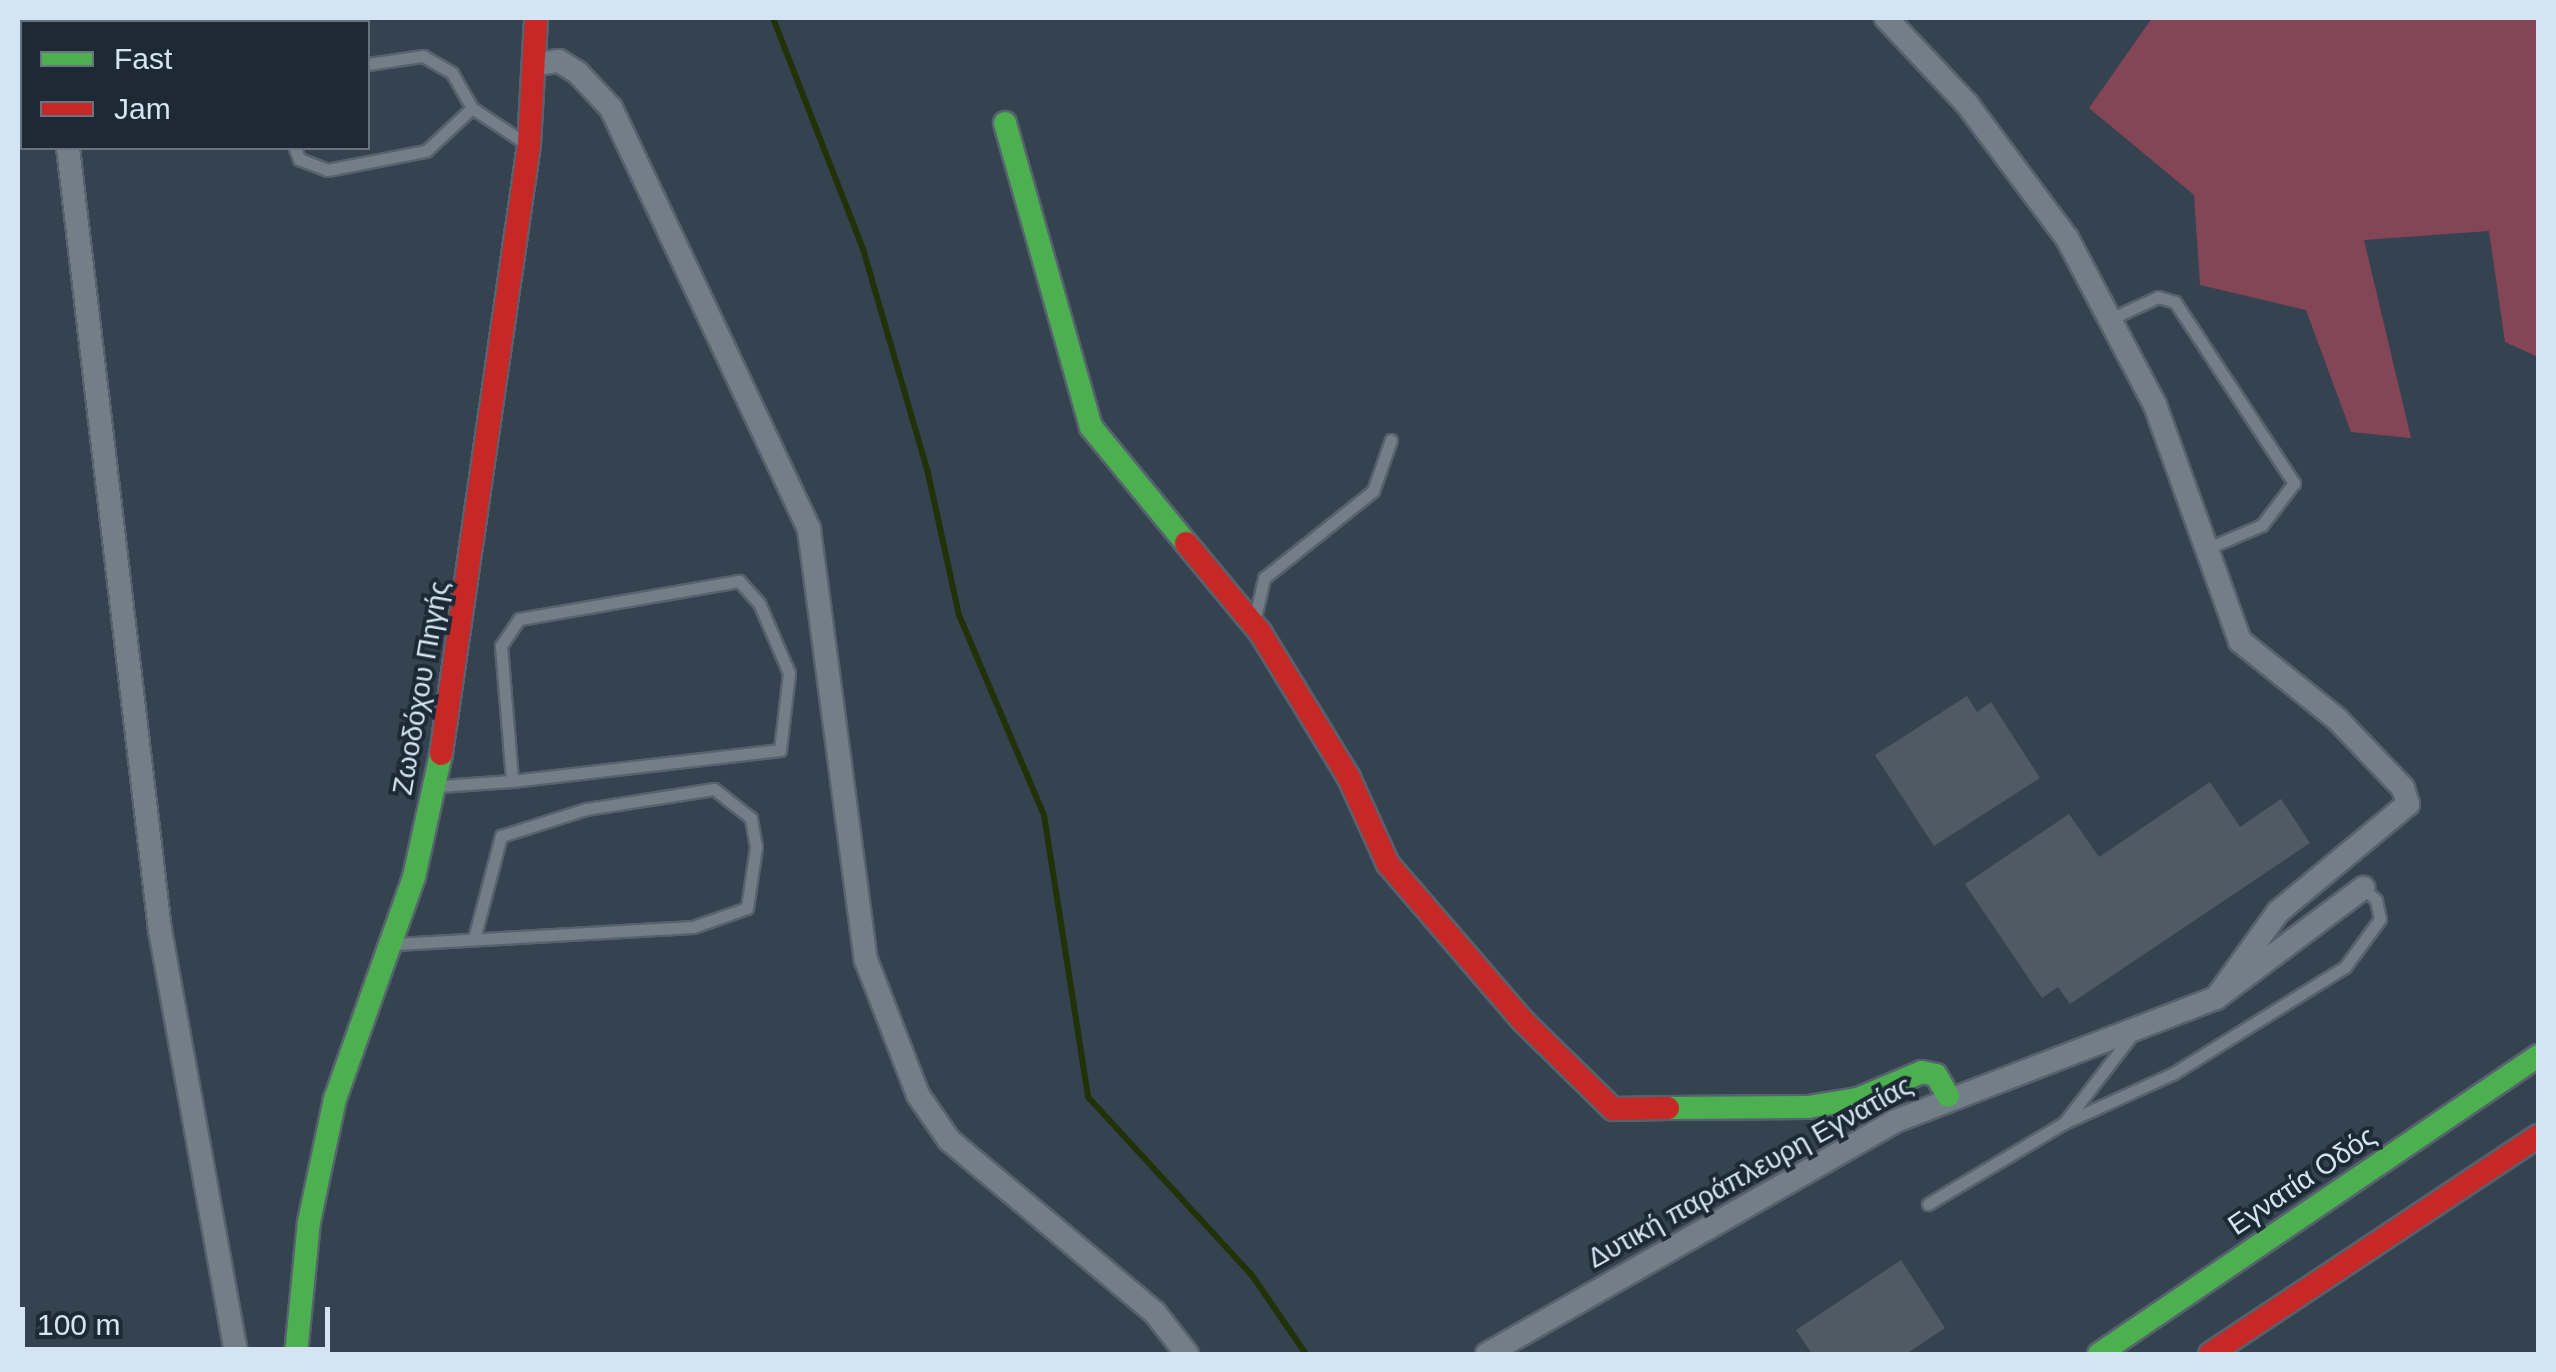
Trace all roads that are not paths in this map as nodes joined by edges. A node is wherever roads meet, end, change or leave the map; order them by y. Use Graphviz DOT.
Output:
graph roads {
  1 [pos="536,18"];
  2 [pos="1886,18"];
  3 [pos="370,64"];
  4 [pos="537,64"];
  5 [pos="472,108"];
  6 [pos="1005,123"];
  7 [pos="528,145"];
  8 [pos="68,150"];
  9 [pos="296,150"];
  10 [pos="2110,319"];
  11 [pos="1391,440"];
  12 [pos="2206,549"];
  13 [pos="1260,632"];
  14 [pos="512,781"];
  15 [pos="436,786"];
  16 [pos="2362,888"];
  17 [pos="474,938"];
  18 [pos="392,945"];
  19 [pos="2216,998"];
  20 [pos="2134,1033"];
  21 [pos="2538,1056"];
  22 [pos="1948,1096"];
  23 [pos="2064,1123"];
  24 [pos="2538,1136"];
  25 [pos="1928,1204"];
  26 [pos="236,1354"];
  27 [pos="296,1354"];
  28 [pos="1187,1354"];
  29 [pos="1487,1354"];
  30 [pos="2099,1354"];
  31 [pos="2210,1354"];
  1 -- 4 [label="main road, Ζωοδόχου Πηγής"];
  2 -- 10 [label="street"];
  3 -- 5 [label="lane"];
  4 -- 7 [label="main road, Ζωοδόχου Πηγής"];
  4 -- 28 [label="street"];
  5 -- 7 [label="lane"];
  5 -- 9 [label="lane"];
  6 -- 13 [label="main road"];
  7 -- 15 [label="main road, Ζωοδόχου Πηγής"];
  8 -- 26 [label="street"];
  10 -- 12 [label="street"];
  10 -- 12 [label="lane"];
  11 -- 13 [label="lane"];
  12 -- 19 [label="street"];
  13 -- 22 [label="main road"];
  14 -- 14 [label="lane"];
  14 -- 15 [label="lane"];
  15 -- 18 [label="main road, Ζωοδόχου Πηγής"];
  16 -- 19 [label="street, Δυτική παράπλευρη Εγνατίας"];
  16 -- 23 [label="lane"];
  17 -- 17 [label="lane"];
  17 -- 18 [label="lane"];
  18 -- 27 [label="main road, Ζωοδόχου Πηγής"];
  19 -- 20 [label="street, Δυτική παράπλευρη Εγνατίας"];
  20 -- 22 [label="street, Δυτική παράπλευρη Εγνατίας"];
  20 -- 23 [label="lane"];
  21 -- 30 [label="main road, Εγνατία Οδός"];
  22 -- 29 [label="street, Δυτική παράπλευρη Εγνατίας"];
  23 -- 25 [label="lane"];
  24 -- 31 [label="main road"];
}
